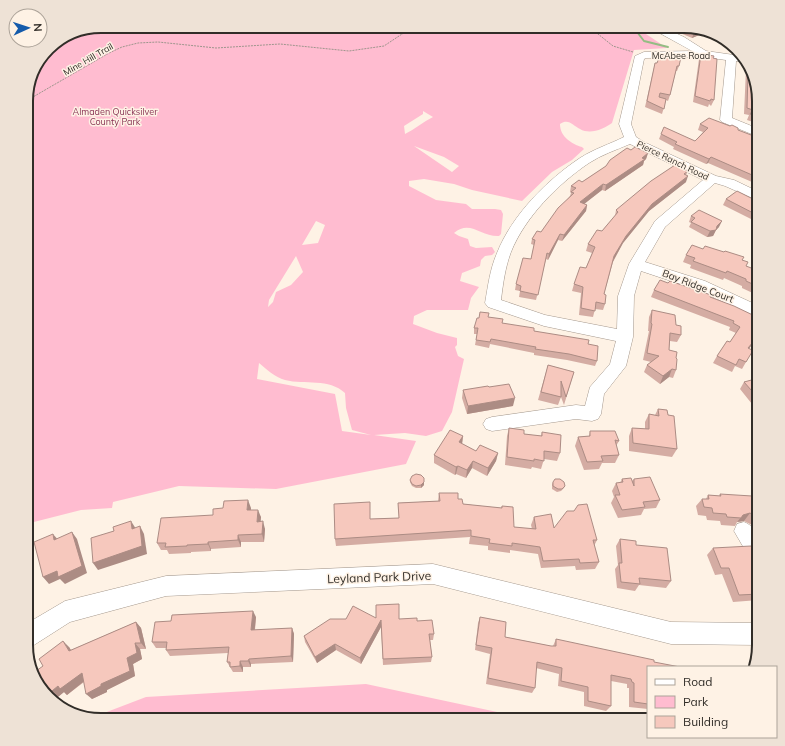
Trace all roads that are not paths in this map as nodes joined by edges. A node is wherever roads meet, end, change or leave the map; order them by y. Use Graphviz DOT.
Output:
graph roads {
  1 [pos="667,33"];
  2 [pos="703,54"];
  3 [pos="736,58"];
  4 [pos="752,130"];
  5 [pos="631,139"];
  6 [pos="712,179"];
  7 [pos="752,194"];
  8 [pos="636,264"];
  9 [pos="752,309"];
  10 [pos="624,337"];
  11 [pos="492,424"];
  12 [pos="744,531"];
  13 [pos="752,544"];
  14 [pos="33,632"];
  15 [pos="752,634"];
  1 -- 2 [label="street"];
  2 -- 3 [label="street, McAbee Road"];
  2 -- 5 [label="street, McAbee Road"];
  3 -- 4 [label="street"];
  5 -- 6 [label="street, Pierce Ranch Road"];
  5 -- 10 [label="street"];
  6 -- 7 [label="street, Pierce Ranch Road"];
  6 -- 8 [label="street"];
  8 -- 9 [label="street, Bay Ridge Court"];
  8 -- 10 [label="street"];
  10 -- 11 [label="street"];
  12 -- 13 [label="street"];
  14 -- 15 [label="street, Leyland Park Drive"];
}
